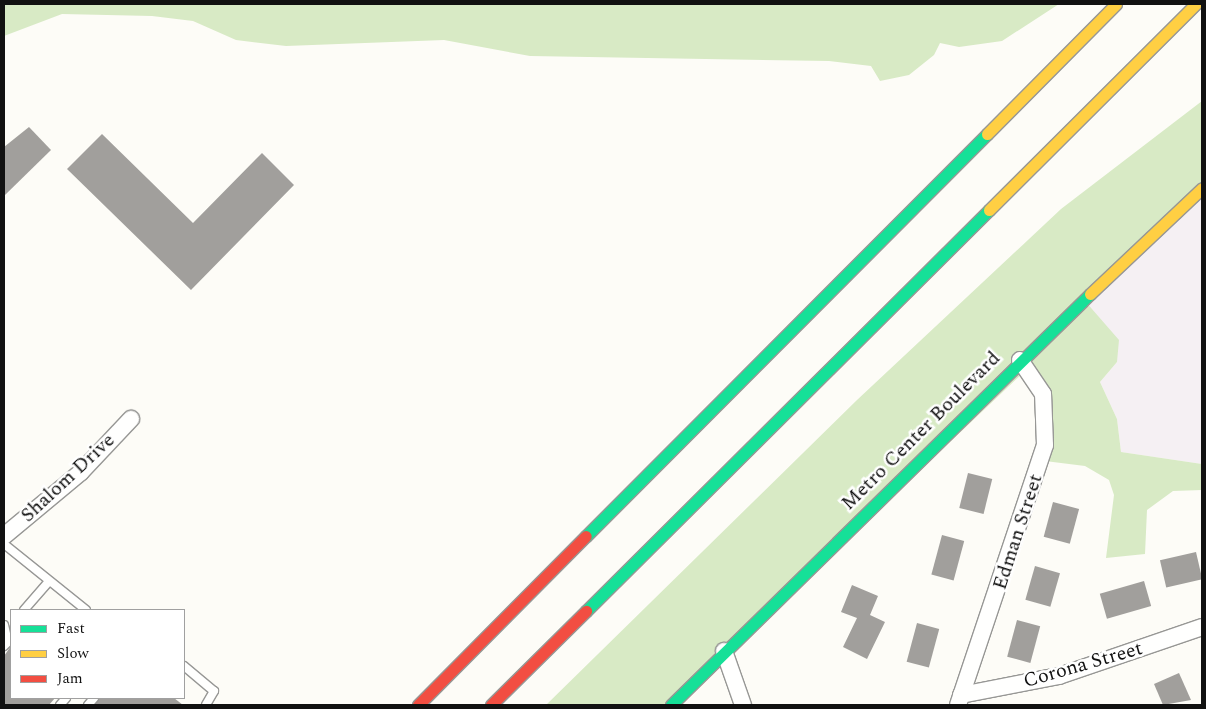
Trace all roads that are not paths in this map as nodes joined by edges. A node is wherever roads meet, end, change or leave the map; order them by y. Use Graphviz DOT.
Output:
graph roads {
  1 [pos="1116,4"];
  2 [pos="1196,4"];
  3 [pos="1202,188"];
  4 [pos="1020,360"];
  5 [pos="131,419"];
  6 [pos="4,536"];
  7 [pos="4,544"];
  8 [pos="49,581"];
  9 [pos="25,609"];
  10 [pos="85,609"];
  11 [pos="4,625"];
  12 [pos="1202,627"];
  13 [pos="4,646"];
  14 [pos="724,651"];
  15 [pos="185,667"];
  16 [pos="960,700"];
  17 [pos="206,705"];
  18 [pos="418,705"];
  19 [pos="491,705"];
  20 [pos="671,705"];
  21 [pos="743,705"];
  1 -- 18 [label="main road"];
  2 -- 19 [label="main road"];
  3 -- 4 [label="main road, Metro Center Boulevard"];
  4 -- 14 [label="main road, Metro Center Boulevard"];
  4 -- 16 [label="street, Edman Street"];
  5 -- 6 [label="street, Shalom Drive"];
  7 -- 8 [label="lane"];
  8 -- 9 [label="lane"];
  8 -- 10 [label="lane"];
  11 -- 13 [label="lane"];
  12 -- 16 [label="street, Corona Street"];
  14 -- 20 [label="main road, Metro Center Boulevard"];
  14 -- 21 [label="street"];
  15 -- 17 [label="lane"];
}
